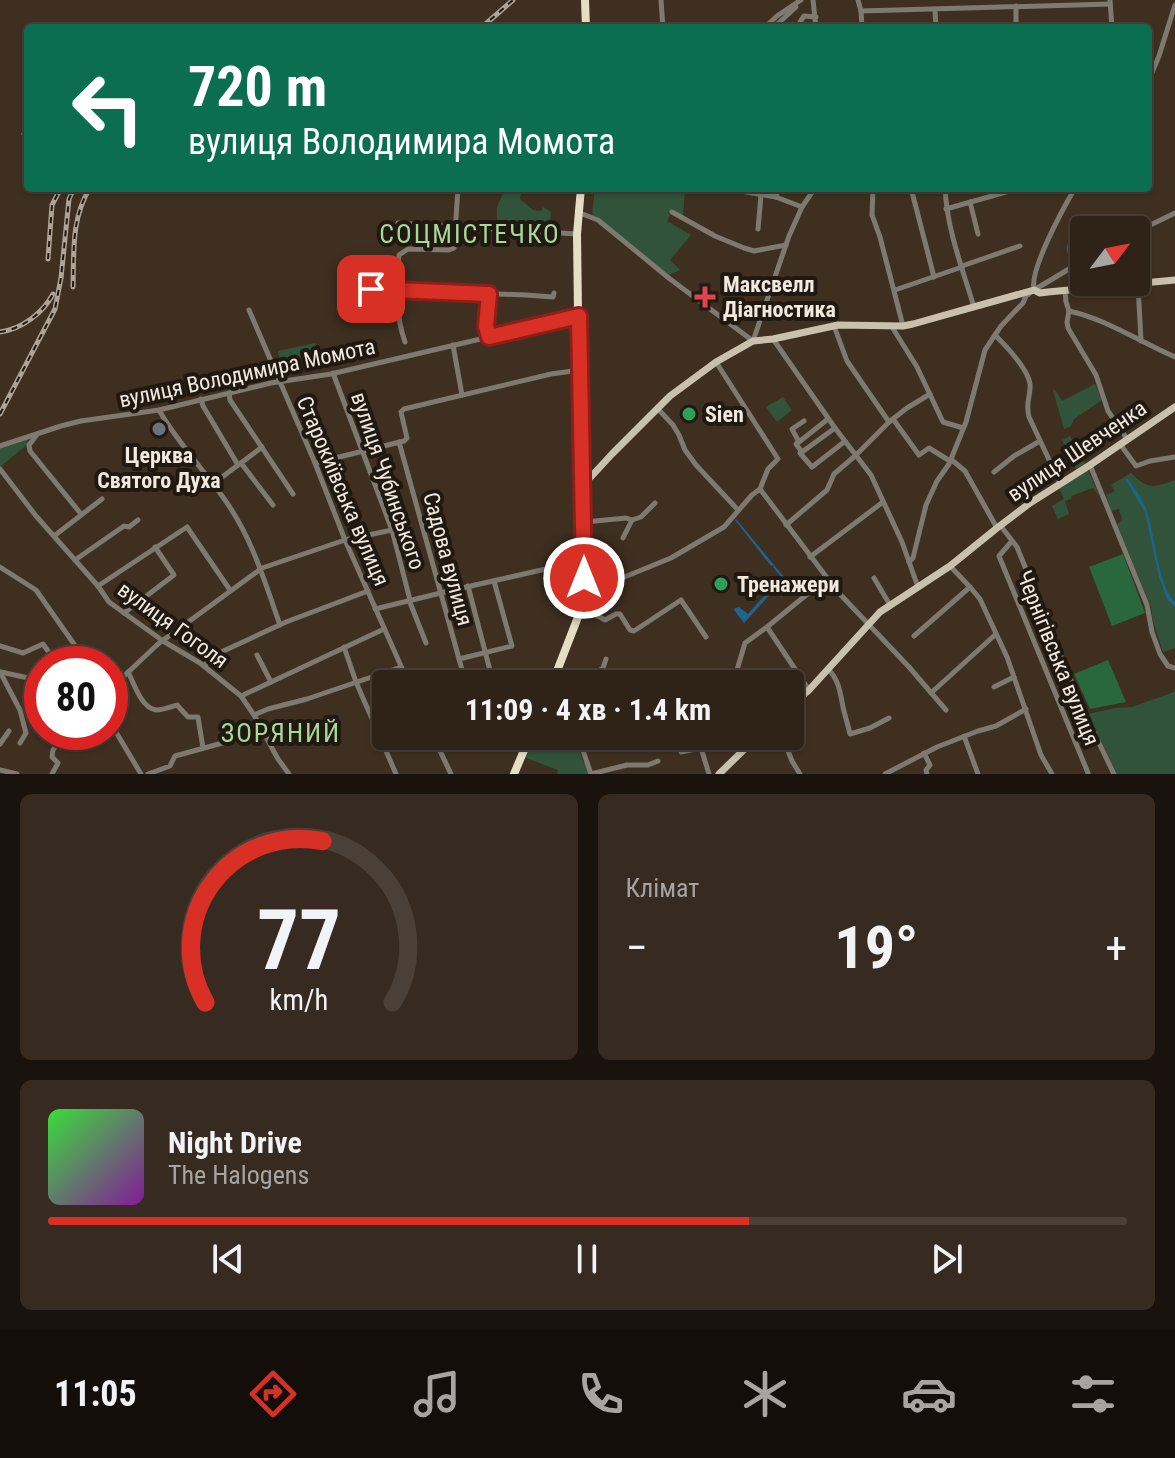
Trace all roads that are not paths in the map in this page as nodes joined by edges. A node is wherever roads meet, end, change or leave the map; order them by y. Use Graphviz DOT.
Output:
graph roads {
  1 [pos="587,0"];
  2 [pos="661,0"];
  3 [pos="802,0"];
  4 [pos="813,0"];
  5 [pos="858,0"];
  6 [pos="1110,2"];
  7 [pos="1018,4"];
  8 [pos="1175,5"];
  9 [pos="861,11"];
  10 [pos="935,11"];
  11 [pos="816,17"];
  12 [pos="588,24"];
  13 [pos="663,24"];
  14 [pos="768,24"];
  15 [pos="777,24"];
  16 [pos="800,24"];
  17 [pos="816,24"];
  18 [pos="862,24"];
  19 [pos="936,24"];
  20 [pos="1016,24"];
  21 [pos="1112,24"];
  22 [pos="1152,73"];
  23 [pos="458,192"];
  24 [pos="583,192"];
  25 [pos="745,192"];
  26 [pos="777,192"];
  27 [pos="812,192"];
  28 [pos="873,192"];
  29 [pos="912,192"];
  30 [pos="945,192"];
  31 [pos="986,192"];
  32 [pos="1004,192"];
  33 [pos="1073,192"];
  34 [pos="761,195"];
  35 [pos="987,196"];
  36 [pos="776,197"];
  37 [pos="970,202"];
  38 [pos="802,207"];
  39 [pos="946,209"];
  40 [pos="672,212"];
  41 [pos="1175,213"];
  42 [pos="581,214"];
  43 [pos="398,223"];
  44 [pos="1150,225"];
  45 [pos="456,226"];
  46 [pos="758,229"];
  47 [pos="579,234"];
  48 [pos="978,234"];
  49 [pos="786,245"];
  50 [pos="1020,246"];
  51 [pos="962,267"];
  52 [pos="1070,268"];
  53 [pos="934,277"];
  54 [pos="1175,280"];
  55 [pos="1150,283"];
  56 [pos="371,289"];
  57 [pos="894,290"];
  58 [pos="1034,290"];
  59 [pos="398,291"];
  60 [pos="1065,291"];
  61 [pos="1070,291"];
  62 [pos="554,293"];
  63 [pos="489,294"];
  64 [pos="1139,296"];
  65 [pos="975,307"];
  66 [pos="249,310"];
  67 [pos="1069,311"];
  68 [pos="579,316"];
  69 [pos="834,326"];
  70 [pos="891,326"];
  71 [pos="903,326"];
  72 [pos="995,335"];
  73 [pos="489,337"];
  74 [pos="773,339"];
  75 [pos="753,341"];
  76 [pos="1141,341"];
  77 [pos="405,342"];
  78 [pos="453,345"];
  79 [pos="1175,357"];
  80 [pos="716,362"];
  81 [pos="581,370"];
  82 [pos="333,373"];
  83 [pos="280,382"];
  84 [pos="229,393"];
  85 [pos="930,394"];
  86 [pos="462,395"];
  87 [pos="201,399"];
  88 [pos="1175,407"];
  89 [pos="658,409"];
  90 [pos="159,410"];
  91 [pos="828,419"];
  92 [pos="804,421"];
  93 [pos="891,421"];
  94 [pos="835,428"];
  95 [pos="963,428"];
  96 [pos="36,435"];
  97 [pos="1040,441"];
  98 [pos="399,442"];
  99 [pos="799,442"];
  100 [pos="844,442"];
  101 [pos="1124,442"];
  102 [pos="0,446"];
  103 [pos="262,447"];
  104 [pos="363,452"];
  105 [pos="802,452"];
  106 [pos="855,456"];
  107 [pos="1175,457"];
  108 [pos="950,461"];
  109 [pos="315,463"];
  110 [pos="239,464"];
  111 [pos="1090,465"];
  112 [pos="0,469"];
  113 [pos="994,472"];
  114 [pos="583,481"];
  115 [pos="1060,483"];
  116 [pos="213,484"];
  117 [pos="760,489"];
  118 [pos="293,494"];
  119 [pos="102,499"];
  120 [pos="883,502"];
  121 [pos="655,503"];
  122 [pos="273,505"];
  123 [pos="739,510"];
  124 [pos="81,514"];
  125 [pos="138,520"];
  126 [pos="632,520"];
  127 [pos="584,523"];
  128 [pos="786,525"];
  129 [pos="998,526"];
  130 [pos="392,530"];
  131 [pos="54,536"];
  132 [pos="623,538"];
  133 [pos="345,540"];
  134 [pos="1012,541"];
  135 [pos="155,547"];
  136 [pos="810,557"];
  137 [pos="75,560"];
  138 [pos="909,562"];
  139 [pos="1024,563"];
  140 [pos="950,566"];
  141 [pos="0,567"];
  142 [pos="262,568"];
  143 [pos="584,569"];
  144 [pos="827,578"];
  145 [pos="874,578"];
  146 [pos="617,580"];
  147 [pos="494,581"];
  148 [pos="98,586"];
  149 [pos="468,586"];
  150 [pos="918,587"];
  151 [pos="970,587"];
  152 [pos="230,590"];
  153 [pos="368,591"];
  154 [pos="441,593"];
  155 [pos="410,600"];
  156 [pos="890,605"];
  157 [pos="583,608"];
  158 [pos="375,609"];
  159 [pos="124,613"];
  160 [pos="280,625"];
  161 [pos="868,625"];
  162 [pos="767,627"];
  163 [pos="384,629"];
  164 [pos="996,634"];
  165 [pos="914,636"];
  166 [pos="706,637"];
  167 [pos="163,641"];
  168 [pos="426,643"];
  169 [pos="0,646"];
  170 [pos="75,646"];
  171 [pos="344,647"];
  172 [pos="24,653"];
  173 [pos="486,654"];
  174 [pos="257,655"];
  175 [pos="459,659"];
  176 [pos="606,659"];
  177 [pos="205,667"];
  178 [pos="401,667"];
  179 [pos="1175,668"];
  180 [pos="828,669"];
  181 [pos="402,670"];
  182 [pos="462,670"];
  183 [pos="490,670"];
  184 [pos="558,670"];
  185 [pos="600,670"];
  186 [pos="737,670"];
  187 [pos="0,672"];
  188 [pos="128,672"];
  189 [pos="24,677"];
  190 [pos="1014,677"];
  191 [pos="271,682"];
  192 [pos="356,682"];
  193 [pos="994,687"];
  194 [pos="809,690"];
  195 [pos="931,693"];
  196 [pos="804,694"];
  197 [pos="241,696"];
  198 [pos="1026,709"];
  199 [pos="946,710"];
  200 [pos="254,715"];
  201 [pos="888,719"];
  202 [pos="263,730"];
  203 [pos="9,731"];
  204 [pos="964,736"];
  205 [pos="20,743"];
  206 [pos="0,744"];
  207 [pos="203,748"];
  208 [pos="53,750"];
  209 [pos="127,750"];
  210 [pos="440,750"];
  211 [pos="524,750"];
  212 [pos="583,750"];
  213 [pos="744,750"];
  214 [pos="788,750"];
  215 [pos="681,752"];
  216 [pos="924,753"];
  217 [pos="658,761"];
  218 [pos="0,770"];
  219 [pos="1088,773"];
  220 [pos="17,774"];
  221 [pos="52,774"];
  222 [pos="141,774"];
  223 [pos="148,774"];
  224 [pos="289,774"];
  225 [pos="396,774"];
  226 [pos="451,774"];
  227 [pos="514,774"];
  228 [pos="591,774"];
  229 [pos="709,774"];
  230 [pos="719,774"];
  231 [pos="800,774"];
  232 [pos="885,774"];
  233 [pos="927,774"];
  234 [pos="978,774"];
  235 [pos="1052,774"];
  236 [pos="1114,774"];
  1 -- 12 [label="highway"];
  2 -- 13 [label="street"];
  3 -- 14 [label="street"];
  3 -- 15 [label="street"];
  4 -- 11 [label="street"];
  5 -- 9 [label="street"];
  6 -- 7 [label="street"];
  6 -- 21 [label="street"];
  7 -- 10 [label="street"];
  7 -- 20 [label="street"];
  8 -- 22 [label="street"];
  9 -- 10 [label="street"];
  9 -- 18 [label="street"];
  10 -- 19 [label="street"];
  11 -- 16 [label="street"];
  11 -- 17 [label="street"];
  23 -- 45 [label="street"];
  24 -- 42 [label="highway"];
  25 -- 34 [label="street"];
  26 -- 36 [label="street"];
  27 -- 38 [label="street"];
  28 -- 57 [label="street"];
  29 -- 53 [label="street"];
  30 -- 39 [label="street"];
  31 -- 35 [label="street"];
  32 -- 35 [label="street"];
  33 -- 58 [label="street"];
  34 -- 36 [label="street"];
  34 -- 46 [label="street"];
  35 -- 37 [label="street"];
  36 -- 38 [label="street"];
  37 -- 39 [label="street"];
  37 -- 48 [label="street"];
  38 -- 49 [label="street"];
  39 -- 51 [label="street"];
  40 -- 49 [label="street"];
  41 -- 44 [label="street"];
  42 -- 47 [label="highway"];
  42 -- 75 [label="street"];
  43 -- 45 [label="street"];
  45 -- 47 [label="street"];
  45 -- 59 [label="street"];
  47 -- 68 [label="highway"];
  49 -- 75 [label="street"];
  50 -- 51 [label="street"];
  51 -- 53 [label="street"];
  51 -- 65 [label="street"];
  52 -- 58 [label="street"];
  53 -- 57 [label="street"];
  54 -- 55 [label="main road"];
  56 -- 59 [label="street"];
  57 -- 71 [label="street"];
  58 -- 60 [label="main road"];
  58 -- 65 [label="main road"];
  58 -- 72 [label="street"];
  59 -- 63 [label="street"];
  59 -- 77 [label="street"];
  60 -- 61 [label="main road"];
  60 -- 67 [label="street"];
  62 -- 63 [label="street"];
  63 -- 73 [label="street"];
  64 -- 76 [label="street"];
  65 -- 71 [label="main road"];
  66 -- 83 [label="street, Старокиївська вулиця"];
  67 -- 76 [label="street"];
  67 -- 101 [label="street"];
  68 -- 73 [label="street, вулиця Володимира Момота"];
  68 -- 81 [label="highway"];
  69 -- 70 [label="main road"];
  69 -- 74 [label="main road"];
  69 -- 93 [label="street"];
  70 -- 71 [label="main road"];
  70 -- 85 [label="street"];
  72 -- 95 [label="street"];
  72 -- 97 [label="street"];
  73 -- 78 [label="street, вулиця Володимира Момота"];
  74 -- 75 [label="main road"];
  74 -- 91 [label="street"];
  75 -- 80 [label="main road"];
  76 -- 79 [label="street"];
  78 -- 82 [label="street, вулиця Володимира Момота"];
  78 -- 86 [label="street"];
  80 -- 89 [label="main road"];
  80 -- 117 [label="street"];
  81 -- 86 [label="street"];
  81 -- 114 [label="highway"];
  82 -- 83 [label="street, вулиця Володимира Момота"];
  82 -- 104 [label="street, вулиця Чубинського"];
  83 -- 84 [label="street, вулиця Володимира Момота"];
  83 -- 109 [label="street, Старокиївська вулиця"];
  84 -- 87 [label="street, вулиця Володимира Момота"];
  84 -- 103 [label="street"];
  85 -- 93 [label="street"];
  85 -- 95 [label="street"];
  86 -- 98 [label="street"];
  87 -- 90 [label="street, вулиця Володимира Момота"];
  87 -- 110 [label="street"];
  88 -- 101 [label="main road, вулиця Шевченка"];
  89 -- 114 [label="main road"];
  89 -- 123 [label="street"];
  90 -- 96 [label="street, вулиця Володимира Момота"];
  90 -- 116 [label="street"];
  91 -- 94 [label="street"];
  91 -- 99 [label="street"];
  92 -- 99 [label="street"];
  93 -- 106 [label="street"];
  93 -- 108 [label="street"];
  94 -- 100 [label="street"];
  94 -- 105 [label="street"];
  95 -- 108 [label="street"];
  96 -- 102 [label="street, вулиця Володимира Момота"];
  96 -- 124 [label="street"];
  97 -- 113 [label="street, вулиця Шевченка"];
  97 -- 115 [label="street"];
  98 -- 104 [label="street"];
  98 -- 154 [label="street, Садова вулиця"];
  99 -- 105 [label="street"];
  100 -- 105 [label="street"];
  100 -- 106 [label="street"];
  101 -- 107 [label="street"];
  101 -- 111 [label="main road, вулиця Шевченка"];
  103 -- 110 [label="street"];
  103 -- 118 [label="street"];
  104 -- 109 [label="street"];
  104 -- 130 [label="street, вулиця Чубинського"];
  106 -- 120 [label="street"];
  106 -- 128 [label="street"];
  108 -- 129 [label="street"];
  108 -- 138 [label="street"];
  109 -- 133 [label="street, Старокиївська вулиця"];
  110 -- 116 [label="street"];
  110 -- 122 [label="street"];
  111 -- 115 [label="main road, вулиця Шевченка"];
  111 -- 179 [label="street"];
  112 -- 131 [label="street, вулиця Гоголя"];
  114 -- 127 [label="highway"];
  115 -- 129 [label="main road, вулиця Шевченка"];
  116 -- 142 [label="street"];
  117 -- 123 [label="street"];
  117 -- 128 [label="street"];
  119 -- 124 [label="street"];
  120 -- 136 [label="street"];
  120 -- 138 [label="street"];
  121 -- 126 [label="street"];
  123 -- 146 [label="street"];
  124 -- 131 [label="street"];
  125 -- 137 [label="street"];
  126 -- 127 [label="street"];
  126 -- 132 [label="street"];
  127 -- 143 [label="highway"];
  128 -- 136 [label="street"];
  129 -- 134 [label="street, вулиця Шевченка"];
  129 -- 140 [label="main road, вулиця Шевченка"];
  130 -- 133 [label="street"];
  130 -- 155 [label="street, вулиця Чубинського"];
  131 -- 137 [label="street, вулиця Гоголя"];
  133 -- 142 [label="street"];
  133 -- 153 [label="street, Старокиївська вулиця"];
  134 -- 139 [label="street, вулиця Шевченка"];
  134 -- 219 [label="street, Чернігівська вулиця"];
  135 -- 148 [label="street"];
  135 -- 152 [label="street"];
  135 -- 159 [label="street"];
  136 -- 144 [label="street"];
  137 -- 148 [label="street, вулиця Гоголя"];
  138 -- 150 [label="street"];
  139 -- 236 [label="street, Чернігівська вулиця"];
  140 -- 150 [label="main road, вулиця Шевченка"];
  140 -- 151 [label="street"];
  141 -- 170 [label="street"];
  142 -- 152 [label="street"];
  142 -- 160 [label="street"];
  143 -- 146 [label="street"];
  143 -- 147 [label="street"];
  143 -- 157 [label="highway"];
  144 -- 161 [label="street"];
  144 -- 162 [label="street"];
  145 -- 156 [label="street"];
  146 -- 157 [label="street"];
  147 -- 149 [label="street"];
  147 -- 173 [label="street"];
  148 -- 159 [label="street, вулиця Гоголя"];
  149 -- 154 [label="street"];
  149 -- 173 [label="street"];
  150 -- 156 [label="main road, вулиця Шевченка"];
  151 -- 164 [label="street"];
  151 -- 165 [label="street"];
  152 -- 167 [label="street"];
  153 -- 158 [label="street, Старокиївська вулиця"];
  153 -- 160 [label="street"];
  154 -- 155 [label="street"];
  154 -- 175 [label="street, Садова вулиця"];
  155 -- 158 [label="street"];
  155 -- 168 [label="street, вулиця Чубинського"];
  156 -- 161 [label="main road, вулиця Шевченка"];
  157 -- 166 [label="street"];
  157 -- 184 [label="highway"];
  158 -- 163 [label="street, Старокиївська вулиця"];
  159 -- 167 [label="street, вулиця Гоголя"];
  160 -- 177 [label="street"];
  161 -- 180 [label="main road, вулиця Шевченка"];
  161 -- 195 [label="street"];
  162 -- 186 [label="street"];
  162 -- 194 [label="street"];
  163 -- 171 [label="street"];
  163 -- 178 [label="street, Старокиївська вулиця"];
  164 -- 190 [label="street"];
  164 -- 195 [label="street"];
  167 -- 177 [label="street, вулиця Гоголя"];
  167 -- 188 [label="street"];
  169 -- 172 [label="street"];
  171 -- 191 [label="street"];
  171 -- 192 [label="street"];
  173 -- 175 [label="street"];
  173 -- 183 [label="street"];
  174 -- 191 [label="street"];
  175 -- 182 [label="street, Садова вулиця"];
  176 -- 185 [label="street"];
  177 -- 197 [label="street, вулиця Гоголя"];
  178 -- 181 [label="street, Старокиївська вулиця"];
  178 -- 192 [label="street"];
  180 -- 194 [label="main road, вулиця Шевченка"];
  180 -- 201 [label="street"];
  187 -- 189 [label="street"];
  187 -- 205 [label="street"];
  188 -- 207 [label="street"];
  190 -- 193 [label="street"];
  190 -- 198 [label="street"];
  191 -- 197 [label="street"];
  192 -- 200 [label="street"];
  192 -- 225 [label="street"];
  194 -- 196 [label="main road, вулиця Шевченка"];
  195 -- 199 [label="street"];
  197 -- 200 [label="street, вулиця Гоголя"];
  198 -- 204 [label="street"];
  198 -- 235 [label="street"];
  200 -- 202 [label="street, вулиця Гоголя"];
  202 -- 207 [label="street"];
  202 -- 224 [label="street, вулиця Гоголя"];
  203 -- 206 [label="street"];
  204 -- 216 [label="street"];
  204 -- 234 [label="street"];
  207 -- 223 [label="street"];
  208 -- 221 [label="street"];
  209 -- 222 [label="street"];
  210 -- 226 [label="street"];
  211 -- 227 [label="highway"];
  212 -- 228 [label="street"];
  213 -- 230 [label="main road"];
  214 -- 231 [label="street"];
  215 -- 229 [label="street"];
  216 -- 232 [label="street"];
  216 -- 233 [label="street"];
  217 -- 228 [label="street"];
  218 -- 220 [label="street"];
}
